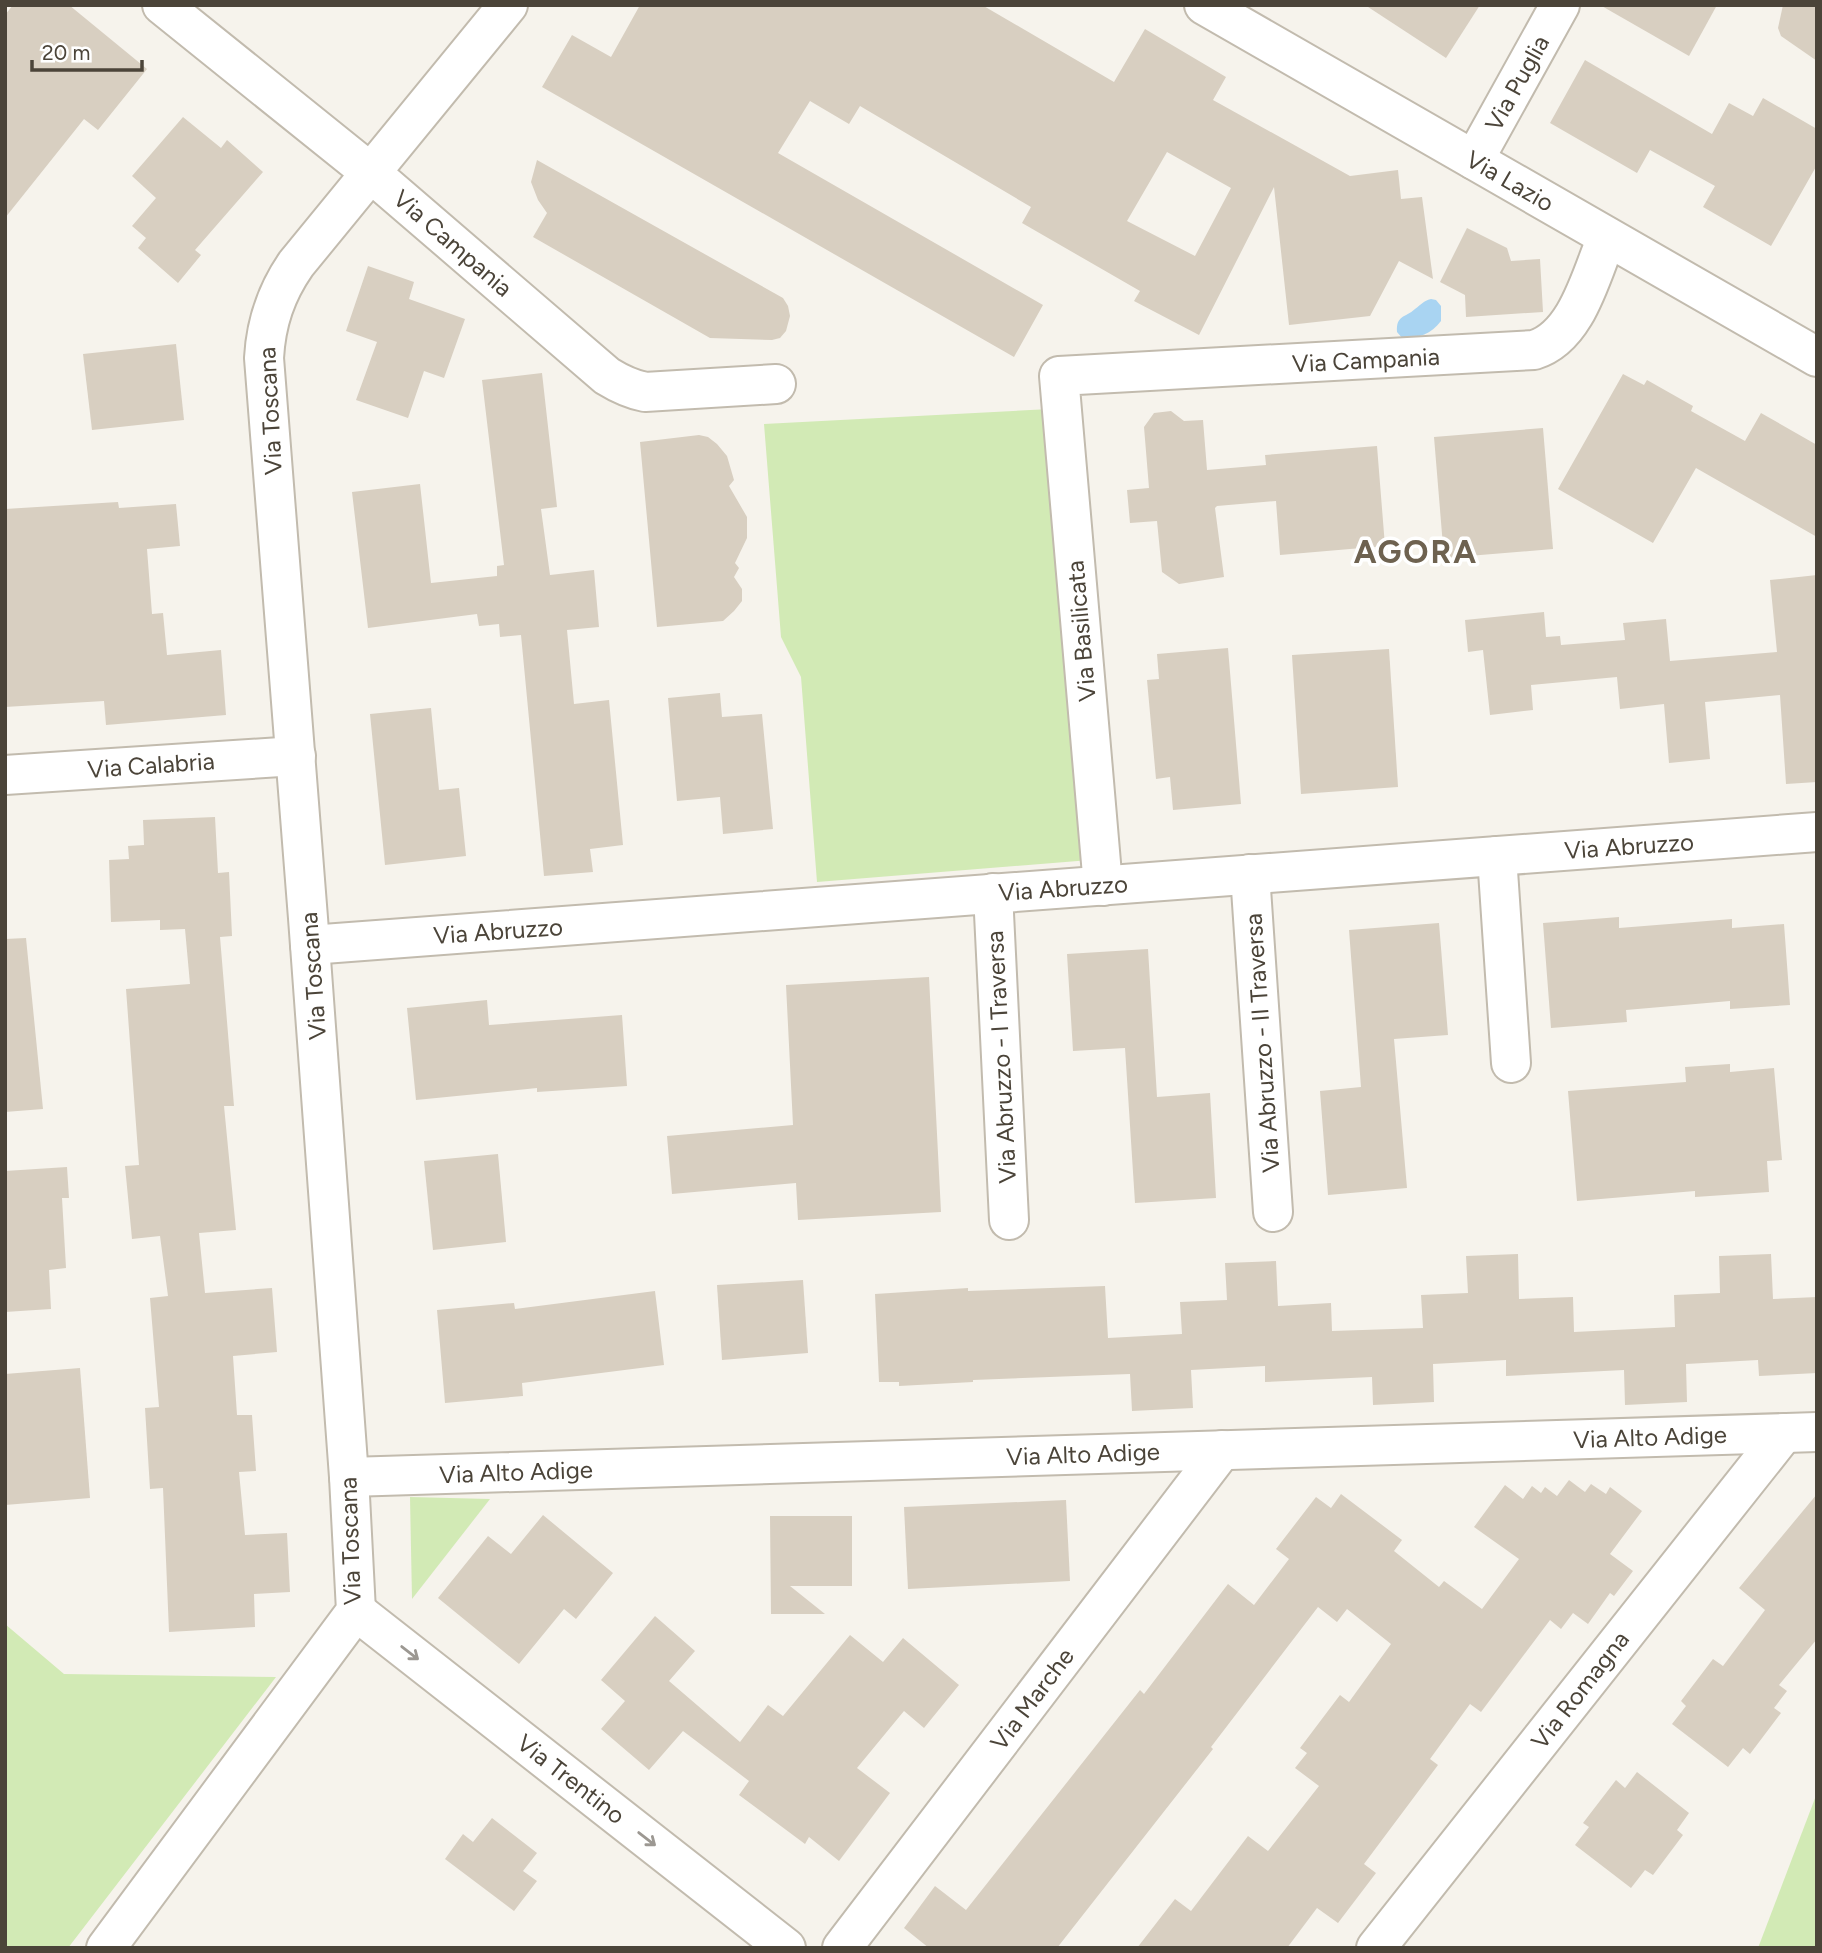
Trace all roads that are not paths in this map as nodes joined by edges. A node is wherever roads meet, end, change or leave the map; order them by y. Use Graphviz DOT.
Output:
graph roads {
  1 [pos="162,5"];
  2 [pos="508,5"];
  3 [pos="1204,5"];
  4 [pos="1560,5"];
  5 [pos="1474,160"];
  6 [pos="371,173"];
  7 [pos="1607,237"];
  8 [pos="1817,357"];
  9 [pos="1059,376"];
  10 [pos="776,384"];
  11 [pos="296,755"];
  12 [pos="5,775"];
  13 [pos="1817,832"];
  14 [pos="1497,856"];
  15 [pos="1250,874"];
  16 [pos="1103,886"];
  17 [pos="993,894"];
  18 [pos="310,945"];
  19 [pos="1511,1063"];
  20 [pos="1273,1212"];
  21 [pos="1009,1220"];
  22 [pos="1800,1432"];
  23 [pos="1223,1450"];
  24 [pos="349,1477"];
  25 [pos="356,1611"];
  26 [pos="106,1948"];
  27 [pos="786,1948"];
  28 [pos="842,1948"];
  29 [pos="1376,1948"];
  1 -- 6 [label="street, Via Campania"];
  2 -- 6 [label="street, Via Toscana"];
  3 -- 5 [label="street, Via Lazio"];
  4 -- 5 [label="street, Via Puglia"];
  5 -- 7 [label="street, Via Lazio"];
  6 -- 10 [label="street, Via Campania"];
  6 -- 11 [label="street, Via Toscana"];
  7 -- 8 [label="street, Via Lazio"];
  7 -- 9 [label="street, Via Campania"];
  9 -- 16 [label="street, Via Basilicata"];
  11 -- 12 [label="street, Via Calabria"];
  11 -- 18 [label="street, Via Toscana"];
  13 -- 14 [label="street, Via Abruzzo"];
  14 -- 15 [label="street, Via Abruzzo"];
  14 -- 19 [label="street"];
  15 -- 16 [label="street, Via Abruzzo"];
  15 -- 20 [label="street, Via Abruzzo - II Traversa"];
  16 -- 17 [label="street, Via Abruzzo"];
  17 -- 18 [label="street, Via Abruzzo"];
  17 -- 21 [label="street, Via Abruzzo - I Traversa"];
  18 -- 24 [label="street, Via Toscana"];
  22 -- 23 [label="street, Via Alto Adige"];
  22 -- 29 [label="street, Via Romagna"];
  23 -- 24 [label="street, Via Alto Adige"];
  23 -- 28 [label="street, Via Marche"];
  24 -- 25 [label="street, Via Toscana"];
  25 -- 26 [label="street, Via Toscana"];
  25 -- 27 [label="street, Via Trentino, one-way"];
}
